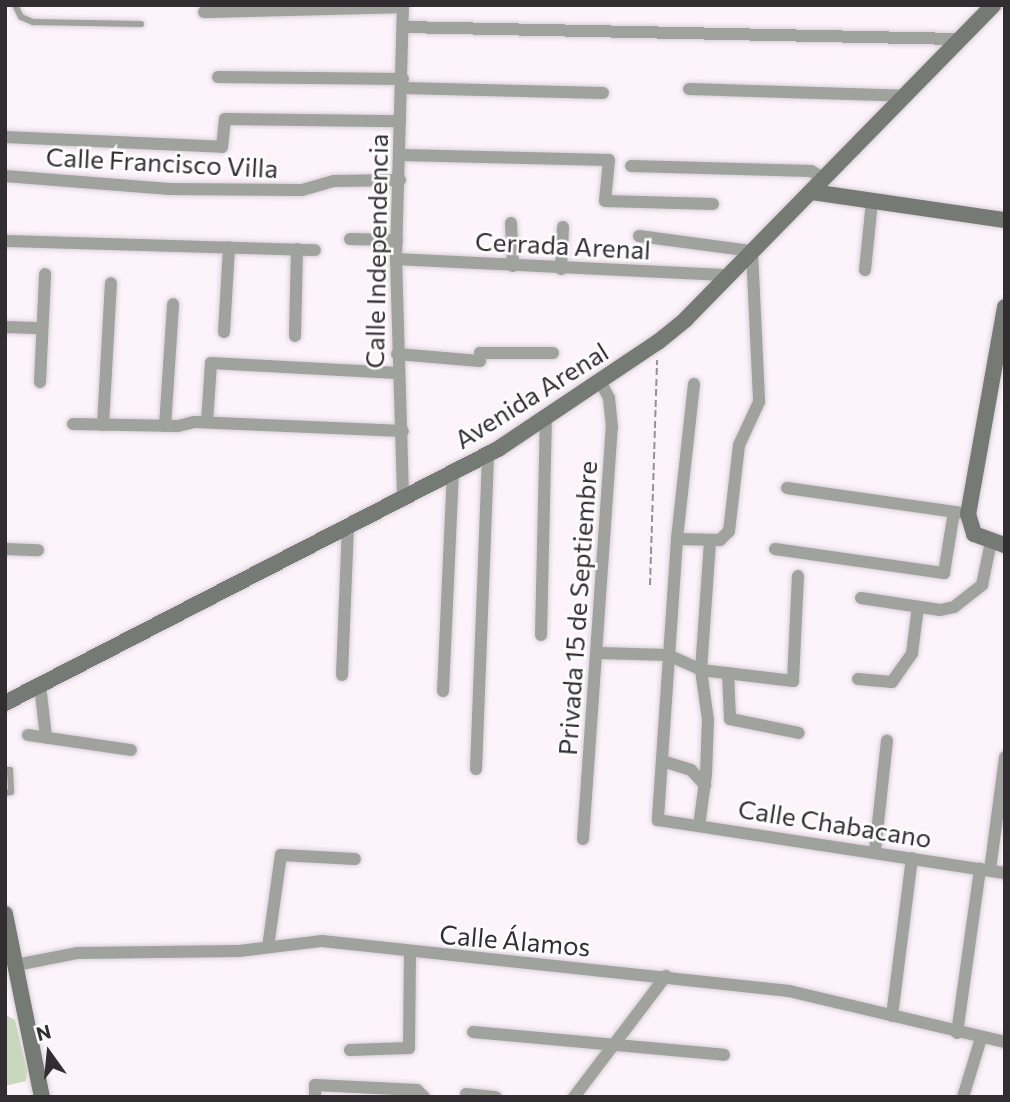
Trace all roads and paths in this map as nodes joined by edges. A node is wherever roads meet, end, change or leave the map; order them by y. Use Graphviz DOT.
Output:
graph roads {
  1 [pos="15,5"];
  2 [pos="993,5"];
  3 [pos="403,6"];
  4 [pos="204,12"];
  5 [pos="141,24"];
  6 [pos="404,27"];
  7 [pos="959,39"];
  8 [pos="218,77"];
  9 [pos="403,84"];
  10 [pos="689,89"];
  11 [pos="603,93"];
  12 [pos="906,96"];
  13 [pos="400,121"];
  14 [pos="5,137"];
  15 [pos="402,155"];
  16 [pos="631,166"];
  17 [pos="5,176"];
  18 [pos="825,179"];
  19 [pos="400,180"];
  20 [pos="812,192"];
  21 [pos="872,201"];
  22 [pos="713,204"];
  23 [pos="1005,220"];
  24 [pos="511,223"];
  25 [pos="563,227"];
  26 [pos="639,236"];
  27 [pos="350,239"];
  28 [pos="397,240"];
  29 [pos="5,241"];
  30 [pos="229,247"];
  31 [pos="297,249"];
  32 [pos="315,250"];
  33 [pos="752,251"];
  34 [pos="396,259"];
  35 [pos="513,267"];
  36 [pos="561,269"];
  37 [pos="865,270"];
  38 [pos="45,274"];
  39 [pos="729,275"];
  40 [pos="111,284"];
  41 [pos="173,304"];
  42 [pos="1005,307"];
  43 [pos="5,327"];
  44 [pos="42,328"];
  45 [pos="224,332"];
  46 [pos="295,336"];
  47 [pos="658,342"];
  48 [pos="552,353"];
  49 [pos="397,354"];
  50 [pos="397,373"];
  51 [pos="600,381"];
  52 [pos="40,382"];
  53 [pos="694,384"];
  54 [pos="546,417"];
  55 [pos="207,422"];
  56 [pos="74,424"];
  57 [pos="103,425"];
  58 [pos="165,426"];
  59 [pos="403,431"];
  60 [pos="488,454"];
  61 [pos="453,472"];
  62 [pos="787,488"];
  63 [pos="403,497"];
  64 [pos="961,513"];
  65 [pos="348,526"];
  66 [pos="677,539"];
  67 [pos="710,541"];
  68 [pos="998,543"];
  69 [pos="5,550"];
  70 [pos="38,550"];
  71 [pos="775,550"];
  72 [pos="798,576"];
  73 [pos="650,585"];
  74 [pos="861,598"];
  75 [pos="918,607"];
  76 [pos="541,635"];
  77 [pos="599,653"];
  78 [pos="668,655"];
  79 [pos="701,670"];
  80 [pos="728,673"];
  81 [pos="342,675"];
  82 [pos="858,679"];
  83 [pos="40,685"];
  84 [pos="443,691"];
  85 [pos="5,703"];
  86 [pos="799,733"];
  87 [pos="28,735"];
  88 [pos="46,738"];
  89 [pos="887,741"];
  90 [pos="131,750"];
  91 [pos="1005,757"];
  92 [pos="662,761"];
  93 [pos="476,769"];
  94 [pos="5,770"];
  95 [pos="706,780"];
  96 [pos="5,793"];
  97 [pos="699,826"];
  98 [pos="583,839"];
  99 [pos="875,851"];
  100 [pos="912,858"];
  101 [pos="355,859"];
  102 [pos="986,869"];
  103 [pos="1005,873"];
  104 [pos="5,914"];
  105 [pos="268,947"];
  106 [pos="410,951"];
  107 [pos="16,965"];
  108 [pos="666,976"];
  109 [pos="892,1017"];
  110 [pos="473,1032"];
  111 [pos="957,1033"];
  112 [pos="981,1038"];
  113 [pos="612,1042"];
  114 [pos="1005,1042"];
  115 [pos="350,1050"];
  116 [pos="724,1055"];
  117 [pos="466,1094"];
  118 [pos="42,1097"];
  119 [pos="315,1097"];
  120 [pos="424,1097"];
  121 [pos="496,1097"];
  122 [pos="573,1097"];
  123 [pos="962,1097"];
  1 -- 5 [label="lane"];
  2 -- 7 [label="main road, Avenida Arenal"];
  3 -- 4 [label="street"];
  3 -- 6 [label="street, Calle Independencia"];
  6 -- 7 [label="street"];
  6 -- 9 [label="street, Calle Independencia"];
  7 -- 12 [label="main road, Avenida Arenal"];
  8 -- 9 [label="street"];
  9 -- 11 [label="street"];
  9 -- 13 [label="street, Calle Independencia"];
  10 -- 12 [label="street"];
  12 -- 18 [label="main road, Avenida Arenal"];
  13 -- 14 [label="street"];
  13 -- 15 [label="street, Calle Independencia"];
  15 -- 19 [label="street, Calle Independencia"];
  15 -- 22 [label="street"];
  16 -- 18 [label="street"];
  17 -- 19 [label="street, Calle Francisco Villa"];
  18 -- 20 [label="main road, Avenida Arenal"];
  19 -- 28 [label="street, Calle Independencia"];
  20 -- 21 [label="main road"];
  20 -- 33 [label="main road, Avenida Arenal"];
  21 -- 23 [label="main road"];
  21 -- 37 [label="street"];
  24 -- 35 [label="street"];
  25 -- 36 [label="street"];
  26 -- 33 [label="street"];
  27 -- 28 [label="street"];
  28 -- 34 [label="street, Calle Independencia"];
  29 -- 30 [label="street"];
  30 -- 31 [label="street"];
  30 -- 45 [label="street"];
  31 -- 32 [label="street"];
  31 -- 46 [label="street"];
  33 -- 39 [label="main road, Avenida Arenal"];
  33 -- 67 [label="street"];
  34 -- 35 [label="street, Cerrada Arenal"];
  34 -- 49 [label="street, Calle Independencia"];
  35 -- 36 [label="street, Cerrada Arenal"];
  36 -- 39 [label="street, Cerrada Arenal"];
  38 -- 44 [label="street"];
  39 -- 47 [label="main road, Avenida Arenal"];
  40 -- 57 [label="street"];
  41 -- 58 [label="street"];
  42 -- 64 [label="main road"];
  43 -- 44 [label="street"];
  44 -- 52 [label="street"];
  47 -- 51 [label="main road, Avenida Arenal"];
  47 -- 73 [label="path"];
  48 -- 49 [label="street"];
  49 -- 50 [label="street, Calle Independencia"];
  50 -- 55 [label="street"];
  50 -- 59 [label="street, Calle Independencia"];
  51 -- 54 [label="main road, Avenida Arenal"];
  51 -- 77 [label="street, Privada 15 de Septiembre"];
  53 -- 66 [label="street"];
  54 -- 60 [label="main road, Avenida Arenal"];
  54 -- 76 [label="street"];
  55 -- 58 [label="street"];
  55 -- 59 [label="street"];
  56 -- 57 [label="street"];
  57 -- 58 [label="street"];
  59 -- 63 [label="street, Calle Independencia"];
  60 -- 61 [label="main road, Avenida Arenal"];
  60 -- 93 [label="street"];
  61 -- 63 [label="main road, Avenida Arenal"];
  61 -- 84 [label="street"];
  62 -- 64 [label="street"];
  63 -- 65 [label="main road, Avenida Arenal"];
  64 -- 68 [label="main road"];
  64 -- 71 [label="street"];
  65 -- 81 [label="street"];
  65 -- 83 [label="main road, Avenida Arenal"];
  66 -- 67 [label="street"];
  66 -- 78 [label="street"];
  67 -- 79 [label="street"];
  68 -- 75 [label="street"];
  69 -- 70 [label="street"];
  72 -- 80 [label="street"];
  74 -- 75 [label="street"];
  75 -- 82 [label="street"];
  77 -- 78 [label="street"];
  77 -- 98 [label="street, Privada 15 de Septiembre"];
  78 -- 79 [label="street"];
  78 -- 92 [label="street"];
  79 -- 80 [label="street"];
  79 -- 95 [label="street"];
  80 -- 86 [label="street"];
  83 -- 85 [label="main road, Avenida Arenal"];
  83 -- 88 [label="street"];
  87 -- 88 [label="street"];
  88 -- 90 [label="street"];
  89 -- 99 [label="street"];
  91 -- 102 [label="street"];
  92 -- 95 [label="street"];
  92 -- 97 [label="street, Calle Chabacano"];
  94 -- 96 [label="lane"];
  95 -- 97 [label="street"];
  97 -- 99 [label="street, Calle Chabacano"];
  99 -- 100 [label="street, Calle Chabacano"];
  100 -- 102 [label="street, Calle Chabacano"];
  100 -- 109 [label="street"];
  101 -- 105 [label="street"];
  102 -- 103 [label="street, Calle Chabacano"];
  102 -- 111 [label="street"];
  104 -- 107 [label="main road"];
  105 -- 106 [label="street, Calle Álamos"];
  105 -- 107 [label="street, Calle Álamos"];
  106 -- 108 [label="street, Calle Álamos"];
  106 -- 115 [label="street"];
  107 -- 118 [label="main road"];
  108 -- 109 [label="street, Calle Álamos"];
  108 -- 113 [label="street"];
  109 -- 111 [label="street, Calle Álamos"];
  110 -- 113 [label="street"];
  111 -- 112 [label="street, Calle Álamos"];
  112 -- 114 [label="street, Calle Álamos"];
  112 -- 123 [label="street"];
  113 -- 116 [label="street"];
  113 -- 122 [label="street"];
  117 -- 121 [label="street"];
  119 -- 120 [label="street"];
}
